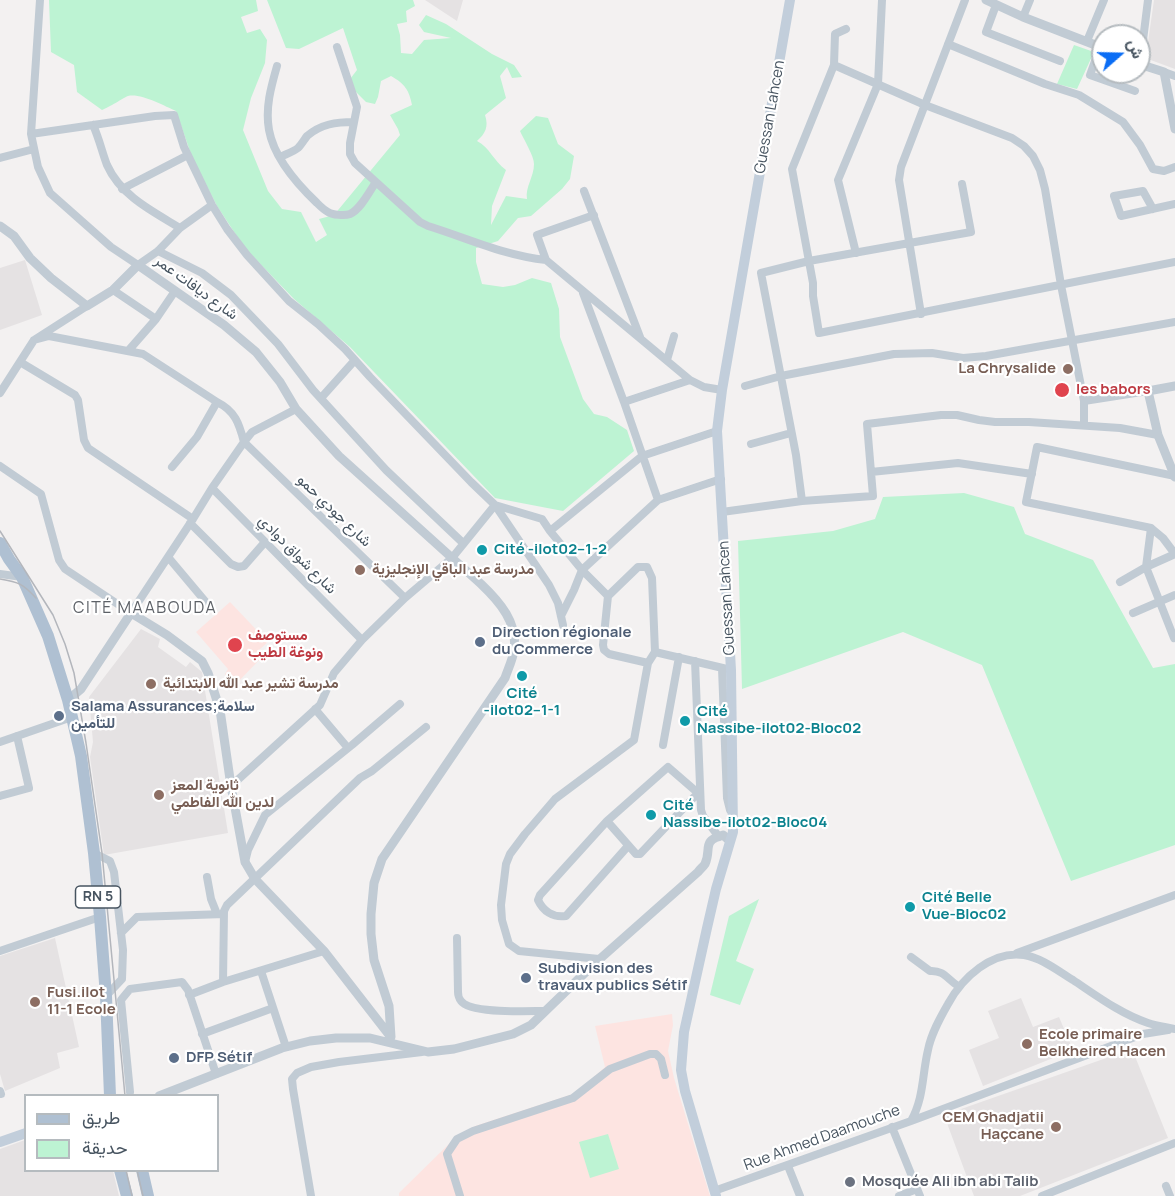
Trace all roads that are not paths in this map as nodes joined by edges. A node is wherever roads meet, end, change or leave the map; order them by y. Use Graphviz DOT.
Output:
graph roads {
  1 [pos="40,0"];
  2 [pos="790,0"];
  3 [pos="882,0"];
  4 [pos="966,0"];
  5 [pos="986,0"];
  6 [pos="1030,0"];
  7 [pos="1104,0"];
  8 [pos="1148,0"];
  9 [pos="996,5"];
  10 [pos="1023,17"];
  11 [pos="1145,24"];
  12 [pos="846,29"];
  13 [pos="1088,41"];
  14 [pos="1091,42"];
  15 [pos="948,44"];
  16 [pos="337,47"];
  17 [pos="1060,61"];
  18 [pos="834,65"];
  19 [pos="277,66"];
  20 [pos="1151,68"];
  21 [pos="1164,72"];
  22 [pos="1175,76"];
  23 [pos="878,84"];
  24 [pos="1115,84"];
  25 [pos="1135,91"];
  26 [pos="925,105"];
  27 [pos="354,122"];
  28 [pos="93,125"];
  29 [pos="1175,129"];
  30 [pos="31,134"];
  31 [pos="34,149"];
  32 [pos="188,155"];
  33 [pos="280,157"];
  34 [pos="0,158"];
  35 [pos="1175,167"];
  36 [pos="376,182"];
  37 [pos="962,184"];
  38 [pos="122,189"];
  39 [pos="584,191"];
  40 [pos="1175,204"];
  41 [pos="212,205"];
  42 [pos="1153,209"];
  43 [pos="594,215"];
  44 [pos="0,226"];
  45 [pos="180,228"];
  46 [pos="909,243"];
  47 [pos="158,251"];
  48 [pos="856,253"];
  49 [pos="546,260"];
  50 [pos="809,261"];
  51 [pos="1175,262"];
  52 [pos="138,265"];
  53 [pos="1061,285"];
  54 [pos="113,290"];
  55 [pos="176,291"];
  56 [pos="583,292"];
  57 [pos="87,306"];
  58 [pos="921,314"];
  59 [pos="156,319"];
  60 [pos="1175,322"];
  61 [pos="674,336"];
  62 [pos="641,339"];
  63 [pos="34,340"];
  64 [pos="1073,340"];
  65 [pos="128,351"];
  66 [pos="355,360"];
  67 [pos="667,360"];
  68 [pos="20,362"];
  69 [pos="781,376"];
  70 [pos="690,380"];
  71 [pos="744,386"];
  72 [pos="1175,386"];
  73 [pos="722,390"];
  74 [pos="1148,391"];
  75 [pos="0,393"];
  76 [pos="321,398"];
  77 [pos="1084,401"];
  78 [pos="217,402"];
  79 [pos="624,402"];
  80 [pos="296,409"];
  81 [pos="1084,425"];
  82 [pos="717,431"];
  83 [pos="791,433"];
  84 [pos="1158,435"];
  85 [pos="244,442"];
  86 [pos="751,444"];
  87 [pos="642,456"];
  88 [pos="0,466"];
  89 [pos="172,467"];
  90 [pos="871,471"];
  91 [pos="1032,474"];
  92 [pos="1175,477"];
  93 [pos="721,479"];
  94 [pos="212,488"];
  95 [pos="658,500"];
  96 [pos="802,501"];
  97 [pos="495,505"];
  98 [pos="722,512"];
  99 [pos="192,521"];
  100 [pos="1151,528"];
  101 [pos="550,531"];
  102 [pos="265,542"];
  103 [pos="0,543"];
  104 [pos="463,543"];
  105 [pos="168,557"];
  106 [pos="452,558"];
  107 [pos="1146,567"];
  108 [pos="582,570"];
  109 [pos="0,574"];
  110 [pos="22,577"];
  111 [pos="1120,582"];
  112 [pos="1175,595"];
  113 [pos="608,596"];
  114 [pos="405,598"];
  115 [pos="1159,602"];
  116 [pos="210,607"];
  117 [pos="131,613"];
  118 [pos="1133,613"];
  119 [pos="561,616"];
  120 [pos="563,625"];
  121 [pos="1174,638"];
  122 [pos="362,640"];
  123 [pos="655,652"];
  124 [pos="679,657"];
  125 [pos="695,661"];
  126 [pos="648,663"];
  127 [pos="727,669"];
  128 [pos="60,674"];
  129 [pos="81,689"];
  130 [pos="68,700"];
  131 [pos="400,704"];
  132 [pos="315,709"];
  133 [pos="72,717"];
  134 [pos="426,727"];
  135 [pos="17,736"];
  136 [pos="0,742"];
  137 [pos="663,745"];
  138 [pos="348,748"];
  139 [pos="231,786"];
  140 [pos="699,794"];
  141 [pos="0,796"];
  142 [pos="607,821"];
  143 [pos="719,837"];
  144 [pos="730,841"];
  145 [pos="628,846"];
  146 [pos="94,853"];
  147 [pos="245,862"];
  148 [pos="207,877"];
  149 [pos="255,879"];
  150 [pos="1175,895"];
  151 [pos="220,914"];
  152 [pos="100,917"];
  153 [pos="120,933"];
  154 [pos="457,938"];
  155 [pos="0,951"];
  156 [pos="324,951"];
  157 [pos="1013,955"];
  158 [pos="911,957"];
  159 [pos="599,959"];
  160 [pos="261,970"];
  161 [pos="223,982"];
  162 [pos="958,986"];
  163 [pos="189,995"];
  164 [pos="106,996"];
  165 [pos="273,1008"];
  166 [pos="545,1011"];
  167 [pos="1175,1029"];
  168 [pos="202,1034"];
  169 [pos="391,1037"];
  170 [pos="398,1044"];
  171 [pos="286,1047"];
  172 [pos="428,1052"];
  173 [pos="216,1074"];
  174 [pos="665,1075"];
  175 [pos="130,1092"];
  176 [pos="110,1094"];
  177 [pos="162,1094"];
  178 [pos="911,1121"];
  179 [pos="892,1127"];
  180 [pos="24,1134"];
  181 [pos="0,1142"];
  182 [pos="1175,1143"];
  183 [pos="788,1166"];
  184 [pos="121,1172"];
  185 [pos="142,1172"];
  186 [pos="1166,1186"];
  187 [pos="918,1192"];
  188 [pos="715,1194"];
  189 [pos="127,1196"];
  190 [pos="148,1196"];
  191 [pos="311,1196"];
  192 [pos="460,1196"];
  193 [pos="800,1196"];
  194 [pos="899,1196"];
  195 [pos="1042,1196"];
  196 [pos="1170,1196"];
  1 -- 30 [label="street, شارع ديافات عمر"];
  2 -- 73 [label="main road, Guessan Lahcen"];
  3 -- 23 [label="street"];
  4 -- 15 [label="street"];
  5 -- 9 [label="street"];
  6 -- 10 [label="street"];
  7 -- 13 [label="street"];
  8 -- 11 [label="street"];
  9 -- 10 [label="street"];
  9 -- 17 [label="street"];
  10 -- 13 [label="street"];
  12 -- 18 [label="street"];
  13 -- 14 [label="street"];
  15 -- 26 [label="street"];
  15 -- 35 [label="street"];
  16 -- 27 [label="street"];
  18 -- 23 [label="street"];
  18 -- 50 [label="street"];
  19 -- 33 [label="street"];
  20 -- 21 [label="street"];
  21 -- 22 [label="street"];
  21 -- 29 [label="street"];
  23 -- 26 [label="street"];
  23 -- 48 [label="street"];
  24 -- 25 [label="street"];
  26 -- 46 [label="street"];
  26 -- 53 [label="street"];
  27 -- 33 [label="street"];
  27 -- 36 [label="street"];
  28 -- 30 [label="street"];
  28 -- 32 [label="street"];
  28 -- 38 [label="street"];
  30 -- 31 [label="street, شارع ديافات عمر"];
  31 -- 34 [label="street"];
  31 -- 52 [label="street, شارع ديافات عمر"];
  32 -- 38 [label="street"];
  32 -- 41 [label="street"];
  33 -- 36 [label="street"];
  36 -- 49 [label="street"];
  37 -- 46 [label="street"];
  38 -- 45 [label="street"];
  39 -- 43 [label="street"];
  40 -- 42 [label="street"];
  41 -- 45 [label="street"];
  41 -- 66 [label="street"];
  42 -- 42 [label="street"];
  43 -- 49 [label="street"];
  43 -- 62 [label="street"];
  44 -- 57 [label="street"];
  45 -- 47 [label="street"];
  46 -- 48 [label="street"];
  46 -- 58 [label="street"];
  47 -- 52 [label="street"];
  47 -- 76 [label="street"];
  48 -- 50 [label="street"];
  49 -- 56 [label="street"];
  50 -- 58 [label="street"];
  50 -- 69 [label="street"];
  51 -- 53 [label="street"];
  52 -- 54 [label="street"];
  52 -- 55 [label="street, شارع ديافات عمر"];
  53 -- 58 [label="street"];
  53 -- 64 [label="street"];
  54 -- 57 [label="street"];
  54 -- 59 [label="street"];
  55 -- 59 [label="street"];
  55 -- 80 [label="street, شارع ديافات عمر"];
  56 -- 62 [label="street"];
  56 -- 79 [label="street"];
  57 -- 63 [label="street"];
  59 -- 65 [label="street"];
  60 -- 64 [label="street"];
  61 -- 67 [label="street"];
  62 -- 67 [label="street"];
  63 -- 65 [label="street"];
  63 -- 68 [label="street"];
  64 -- 69 [label="street"];
  64 -- 77 [label="street"];
  65 -- 78 [label="street"];
  66 -- 76 [label="street"];
  66 -- 97 [label="street"];
  67 -- 70 [label="street"];
  68 -- 75 [label="street"];
  68 -- 99 [label="street"];
  69 -- 71 [label="street"];
  69 -- 83 [label="street"];
  70 -- 73 [label="street"];
  70 -- 79 [label="street"];
  72 -- 74 [label="street"];
  73 -- 82 [label="main road, Guessan Lahcen"];
  74 -- 77 [label="street"];
  74 -- 84 [label="street"];
  76 -- 104 [label="street"];
  77 -- 81 [label="street"];
  78 -- 85 [label="street"];
  78 -- 89 [label="street"];
  79 -- 87 [label="street"];
  80 -- 85 [label="street"];
  80 -- 106 [label="street, شارع ديافات عمر"];
  81 -- 84 [label="street"];
  81 -- 90 [label="street"];
  82 -- 87 [label="street"];
  82 -- 93 [label="main road, Guessan Lahcen"];
  83 -- 86 [label="street"];
  83 -- 96 [label="street"];
  84 -- 92 [label="street"];
  85 -- 94 [label="street"];
  85 -- 114 [label="street, شارع جودي حمو"];
  87 -- 95 [label="street"];
  87 -- 101 [label="street"];
  88 -- 117 [label="street"];
  90 -- 91 [label="street"];
  90 -- 96 [label="street"];
  91 -- 92 [label="street"];
  91 -- 100 [label="street"];
  93 -- 95 [label="street"];
  93 -- 98 [label="main road, Guessan Lahcen"];
  94 -- 99 [label="street"];
  94 -- 102 [label="street, شارع شواق دوادي"];
  95 -- 108 [label="street"];
  96 -- 98 [label="street"];
  97 -- 101 [label="street"];
  97 -- 104 [label="street"];
  97 -- 119 [label="street"];
  98 -- 127 [label="main road, Guessan Lahcen"];
  99 -- 102 [label="street"];
  99 -- 105 [label="street"];
  100 -- 107 [label="street"];
  100 -- 107 [label="street"];
  101 -- 108 [label="street"];
  102 -- 122 [label="street, شارع شواق دوادي"];
  103 -- 110 [label="main road, RN 5"];
  104 -- 106 [label="street"];
  105 -- 116 [label="street"];
  105 -- 117 [label="street"];
  106 -- 114 [label="street"];
  106 -- 169 [label="street, شارع ديافات عمر"];
  107 -- 111 [label="street"];
  107 -- 115 [label="street"];
  108 -- 113 [label="street"];
  108 -- 119 [label="street"];
  109 -- 110 [label="street"];
  110 -- 128 [label="main road, RN 5"];
  112 -- 115 [label="street"];
  113 -- 123 [label="street"];
  113 -- 126 [label="street"];
  114 -- 122 [label="street"];
  115 -- 118 [label="street"];
  115 -- 121 [label="street"];
  117 -- 129 [label="street"];
  117 -- 139 [label="street"];
  119 -- 120 [label="street"];
  122 -- 132 [label="street"];
  123 -- 124 [label="street"];
  123 -- 126 [label="street"];
  124 -- 125 [label="street"];
  124 -- 137 [label="street"];
  125 -- 127 [label="street"];
  125 -- 140 [label="street"];
  126 -- 159 [label="street"];
  127 -- 144 [label="main road, Guessan Lahcen"];
  128 -- 129 [label="street"];
  128 -- 130 [label="main road, RN 5"];
  129 -- 130 [label="street"];
  130 -- 133 [label="main road, RN 5"];
  131 -- 138 [label="street"];
  132 -- 138 [label="street"];
  132 -- 139 [label="street"];
  133 -- 135 [label="street"];
  133 -- 146 [label="main road, RN 5"];
  134 -- 149 [label="street"];
  135 -- 136 [label="street"];
  135 -- 141 [label="street"];
  138 -- 147 [label="street"];
  139 -- 147 [label="street"];
  140 -- 142 [label="street"];
  140 -- 143 [label="street"];
  140 -- 145 [label="street"];
  142 -- 145 [label="street"];
  142 -- 145 [label="street"];
  143 -- 144 [label="street"];
  143 -- 159 [label="street"];
  144 -- 188 [label="main road, Guessan Lahcen"];
  146 -- 152 [label="main road, RN 5"];
  146 -- 153 [label="street"];
  147 -- 149 [label="street"];
  148 -- 151 [label="street"];
  149 -- 151 [label="street"];
  149 -- 156 [label="street"];
  150 -- 157 [label="street, Rue Ahmed Daamouche"];
  151 -- 153 [label="street"];
  151 -- 161 [label="street"];
  152 -- 155 [label="street"];
  152 -- 164 [label="main road, RN 5"];
  153 -- 164 [label="street"];
  154 -- 166 [label="street"];
  156 -- 160 [label="street"];
  156 -- 169 [label="street"];
  157 -- 162 [label="street, Rue Ahmed Daamouche"];
  157 -- 167 [label="street"];
  158 -- 162 [label="street"];
  159 -- 166 [label="street"];
  160 -- 161 [label="street"];
  160 -- 165 [label="street"];
  161 -- 163 [label="street"];
  162 -- 178 [label="street, Rue Ahmed Daamouche"];
  163 -- 168 [label="street"];
  163 -- 175 [label="street"];
  164 -- 176 [label="main road, RN 5"];
  165 -- 168 [label="street"];
  165 -- 171 [label="street"];
  166 -- 172 [label="street"];
  167 -- 178 [label="street"];
  168 -- 173 [label="street"];
  169 -- 170 [label="street"];
  170 -- 171 [label="street"];
  170 -- 172 [label="street"];
  171 -- 173 [label="street"];
  172 -- 191 [label="street"];
  173 -- 177 [label="street"];
  174 -- 192 [label="street"];
  178 -- 179 [label="street, Rue Ahmed Daamouche"];
  179 -- 183 [label="street, Rue Ahmed Daamouche"];
  179 -- 187 [label="street"];
  180 -- 181 [label="main road"];
  182 -- 195 [label="street"];
  183 -- 188 [label="street, Rue Ahmed Daamouche"];
  183 -- 193 [label="street"];
  184 -- 189 [label="main road"];
  185 -- 190 [label="main road"];
  186 -- 196 [label="street"];
  187 -- 194 [label="street"];
}
